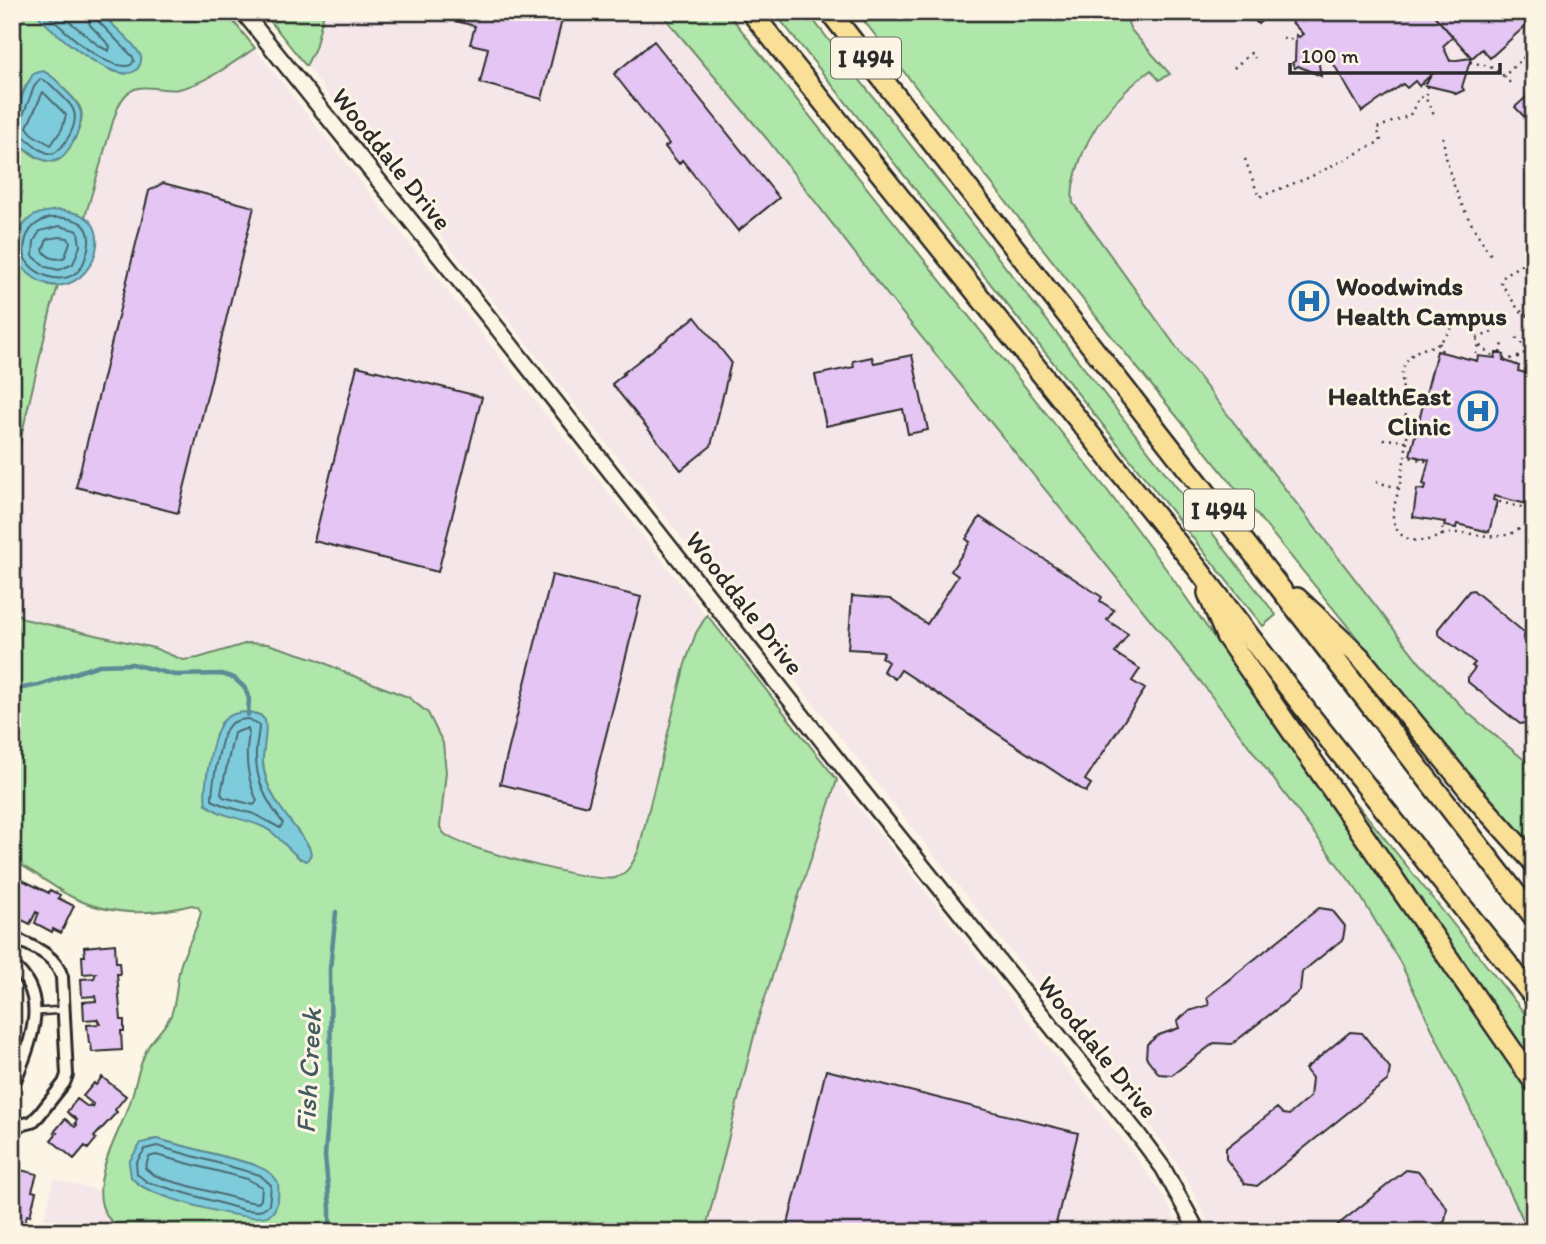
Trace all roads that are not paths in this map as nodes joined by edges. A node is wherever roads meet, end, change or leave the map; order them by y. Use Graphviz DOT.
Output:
graph roads {
  1 [pos="243,12"];
  2 [pos="751,12"];
  3 [pos="830,12"];
  4 [pos="1255,559"];
  5 [pos="1198,569"];
  6 [pos="1534,863"];
  7 [pos="1534,917"];
  8 [pos="12,937"];
  9 [pos="12,965"];
  10 [pos="1534,997"];
  11 [pos="64,1010"];
  12 [pos="36,1012"];
  13 [pos="1534,1082"];
  14 [pos="12,1088"];
  15 [pos="12,1127"];
  16 [pos="1198,1232"];
  1 -- 16 [label="street, Wooddale Drive"];
  2 -- 5 [label="highway, I 494"];
  3 -- 4 [label="highway, I 494"];
  4 -- 6 [label="highway"];
  4 -- 7 [label="highway, I 494"];
  5 -- 10 [label="highway, I 494"];
  5 -- 13 [label="highway"];
  8 -- 11 [label="street"];
  9 -- 12 [label="street"];
  11 -- 12 [label="lane"];
  11 -- 15 [label="street"];
  12 -- 14 [label="street"];
}
